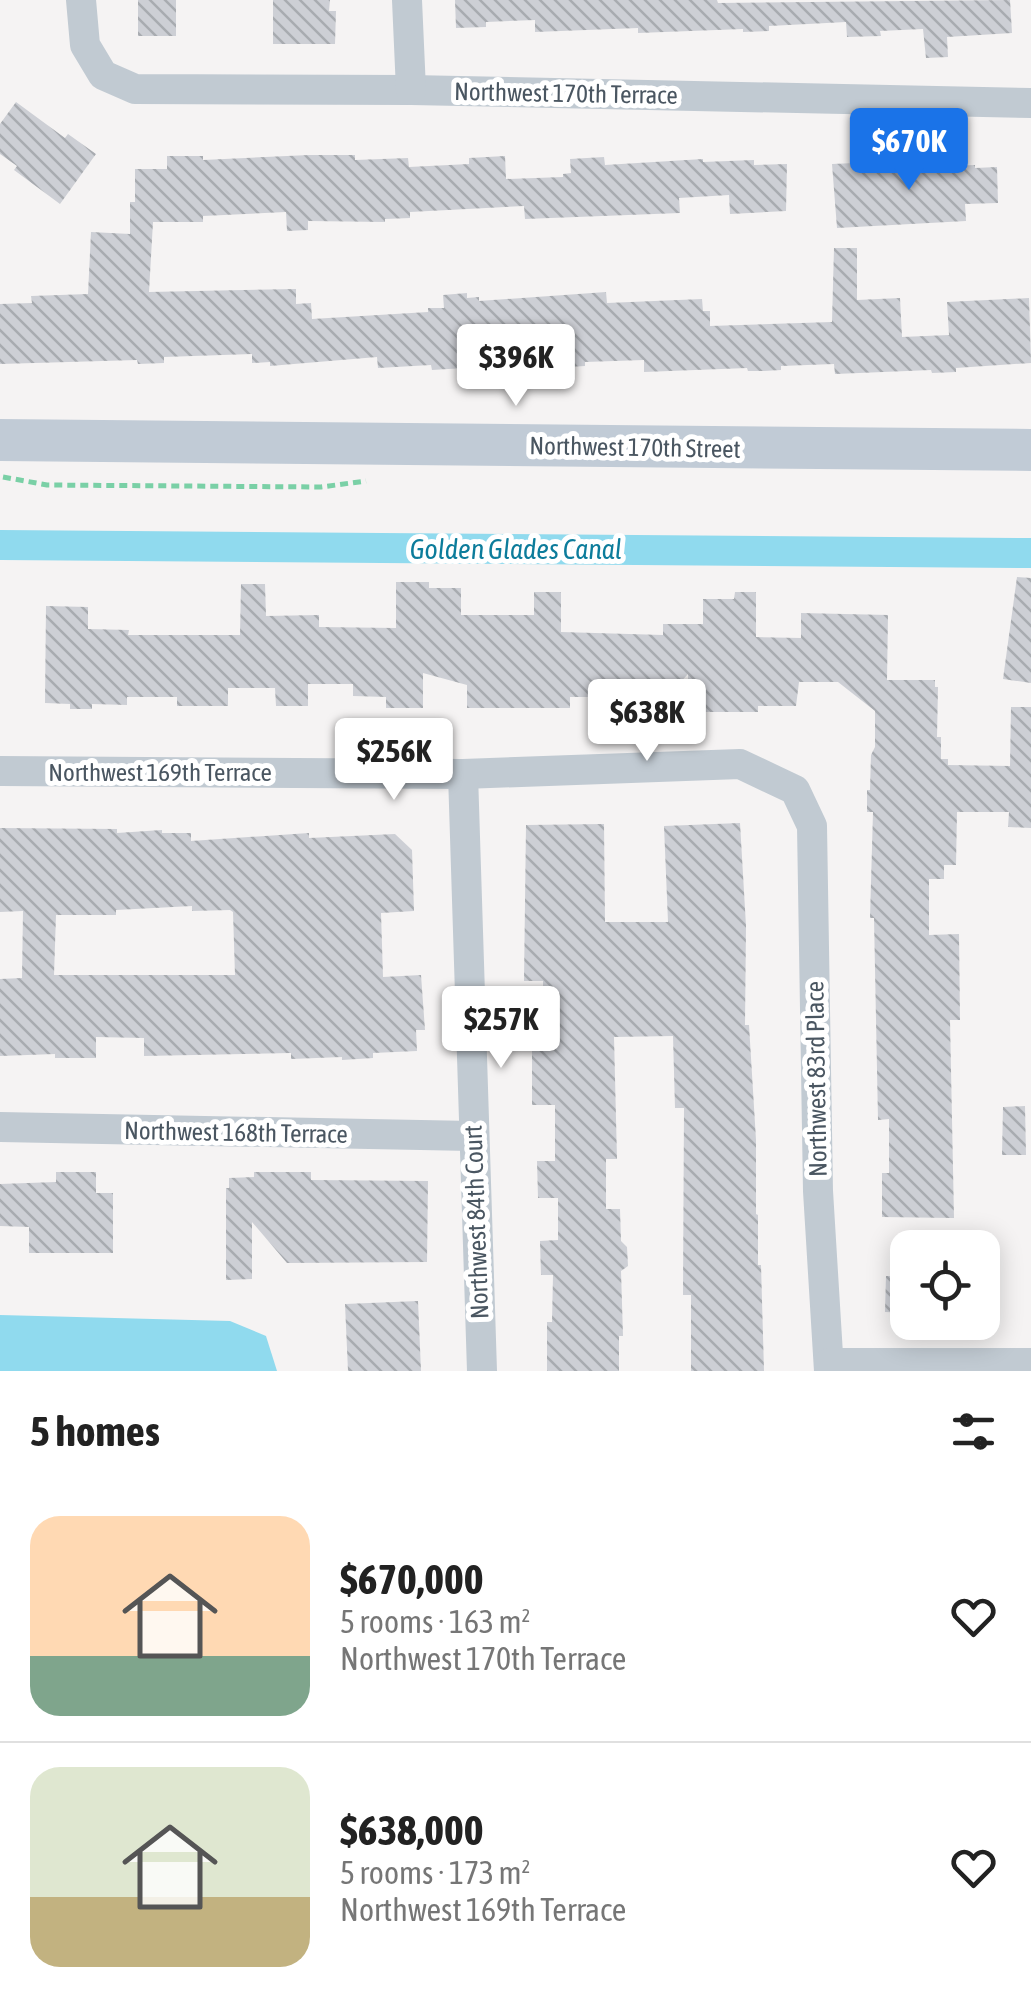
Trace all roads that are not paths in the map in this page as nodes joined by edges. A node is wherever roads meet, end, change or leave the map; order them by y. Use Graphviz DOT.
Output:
graph roads {
  1 [pos="82,0"];
  2 [pos="407,0"];
  3 [pos="412,90"];
  4 [pos="1031,102"];
  5 [pos="0,440"];
  6 [pos="1031,450"];
  7 [pos="0,771"];
  8 [pos="463,774"];
  9 [pos="795,790"];
  10 [pos="0,1127"];
  11 [pos="472,1136"];
  12 [pos="1031,1363"];
  13 [pos="829,1367"];
  14 [pos="482,1371"];
  1 -- 3 [label="street, Northwest 170th Terrace"];
  2 -- 3 [label="street"];
  3 -- 4 [label="street, Northwest 170th Terrace"];
  5 -- 6 [label="street, Northwest 170th Street"];
  7 -- 8 [label="street, Northwest 169th Terrace"];
  8 -- 9 [label="street, Northwest 169th Terrace"];
  8 -- 11 [label="street, Northwest 84th Court"];
  9 -- 13 [label="street, Northwest 83rd Place"];
  10 -- 11 [label="street, Northwest 168th Terrace"];
  11 -- 14 [label="street, Northwest 84th Court"];
  12 -- 13 [label="street"];
}
